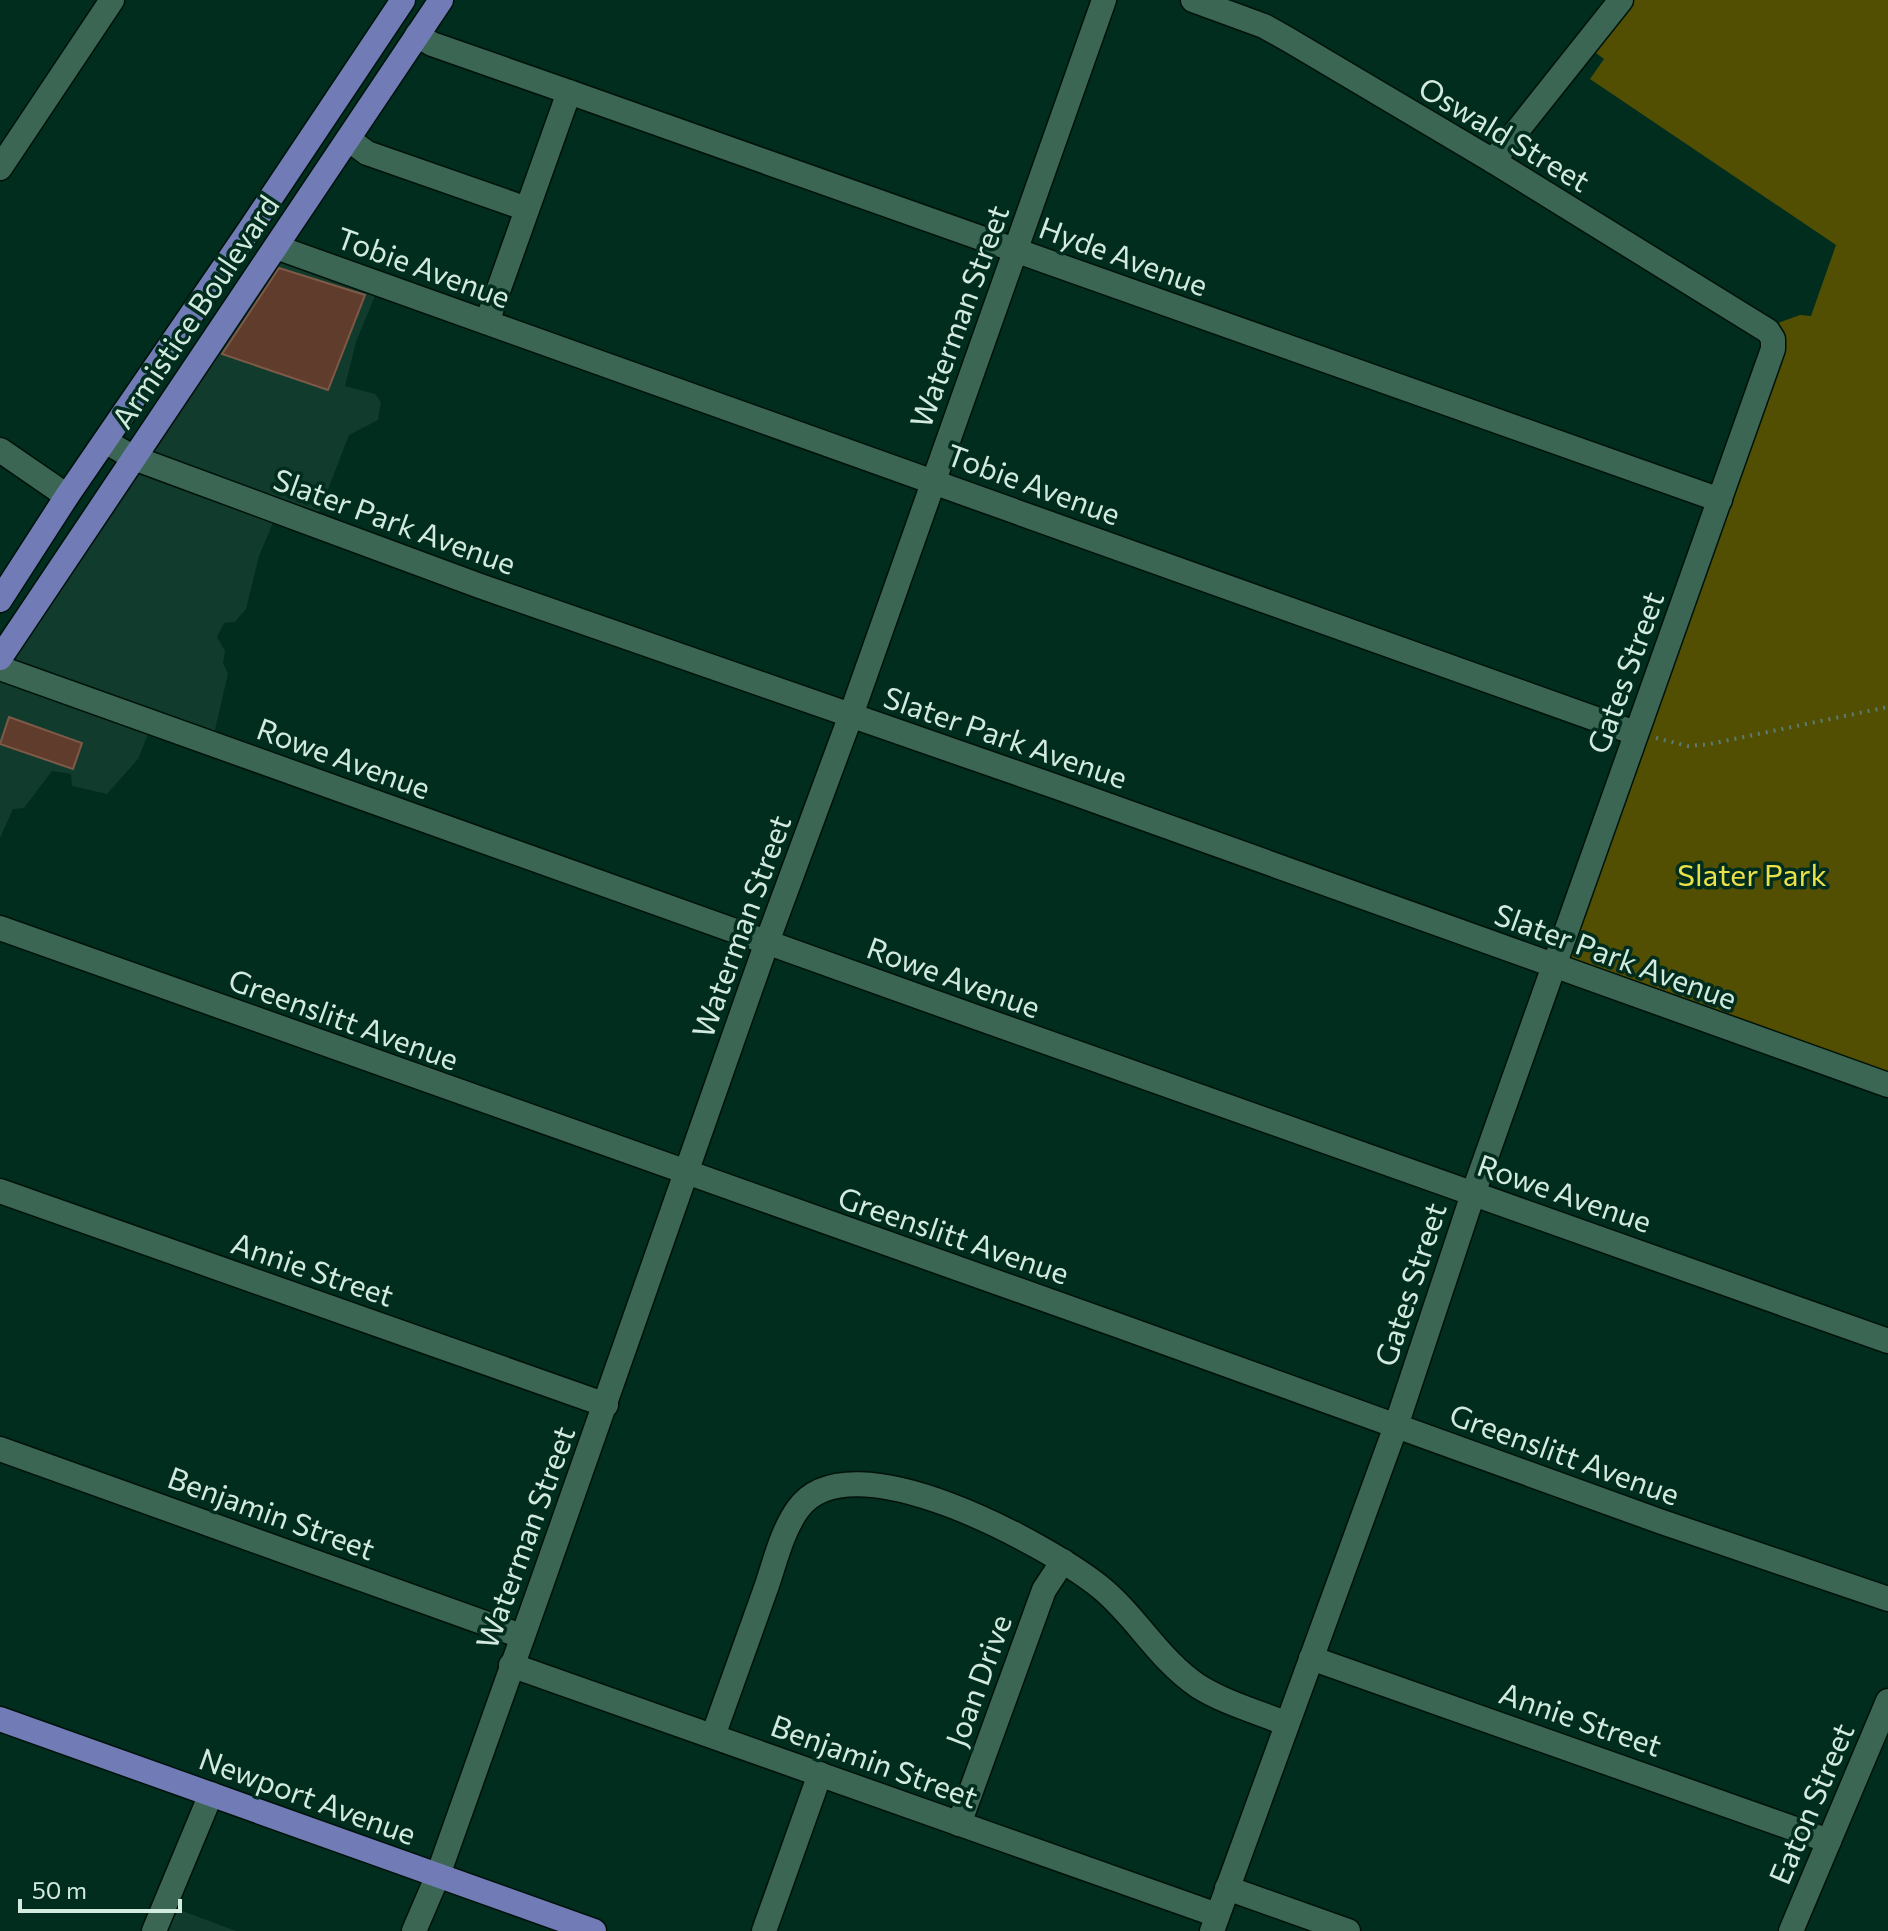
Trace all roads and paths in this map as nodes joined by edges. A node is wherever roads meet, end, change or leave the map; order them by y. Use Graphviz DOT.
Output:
graph roads {
  1 [pos="112,0"];
  2 [pos="403,0"];
  3 [pos="441,0"];
  4 [pos="1104,0"];
  5 [pos="1193,0"];
  6 [pos="1621,0"];
  7 [pos="417,35"];
  8 [pos="569,92"];
  9 [pos="348,139"];
  10 [pos="1493,161"];
  11 [pos="0,168"];
  12 [pos="527,209"];
  13 [pos="276,247"];
  14 [pos="1015,250"];
  15 [pos="487,322"];
  16 [pos="1773,339"];
  17 [pos="105,441"];
  18 [pos="0,450"];
  19 [pos="134,458"];
  20 [pos="933,481"];
  21 [pos="67,496"];
  22 [pos="1720,500"];
  23 [pos="0,600"];
  24 [pos="0,658"];
  25 [pos="0,668"];
  26 [pos="1888,707"];
  27 [pos="851,715"];
  28 [pos="1635,733"];
  29 [pos="0,928"];
  30 [pos="767,942"];
  31 [pos="1554,967"];
  32 [pos="1888,1085"];
  33 [pos="687,1173"];
  34 [pos="0,1191"];
  35 [pos="1473,1194"];
  36 [pos="1888,1341"];
  37 [pos="606,1405"];
  38 [pos="1396,1426"];
  39 [pos="0,1449"];
  40 [pos="1063,1561"];
  41 [pos="1888,1599"];
  42 [pos="521,1636"];
  43 [pos="1311,1658"];
  44 [pos="511,1665"];
  45 [pos="1888,1701"];
  46 [pos="0,1719"];
  47 [pos="1287,1724"];
  48 [pos="713,1736"];
  49 [pos="820,1774"];
  50 [pos="211,1794"];
  51 [pos="959,1824"];
  52 [pos="1829,1841"];
  53 [pos="438,1875"];
  54 [pos="1227,1888"];
  55 [pos="1214,1923"];
  56 [pos="154,1931"];
  57 [pos="414,1931"];
  58 [pos="594,1931"];
  59 [pos="764,1931"];
  60 [pos="1348,1931"];
  61 [pos="1791,1931"];
  1 -- 11 [label="street"];
  2 -- 17 [label="main road, Armistice Boulevard"];
  3 -- 7 [label="main road, Armistice Boulevard"];
  4 -- 14 [label="street, Waterman Street"];
  5 -- 10 [label="street, Oswald Street"];
  6 -- 10 [label="street"];
  7 -- 8 [label="street, Hyde Avenue"];
  7 -- 9 [label="main road, Armistice Boulevard"];
  8 -- 12 [label="street"];
  8 -- 14 [label="street, Hyde Avenue"];
  9 -- 12 [label="street"];
  9 -- 13 [label="main road, Armistice Boulevard"];
  10 -- 16 [label="street, Oswald Street"];
  12 -- 15 [label="street"];
  13 -- 15 [label="street, Tobie Avenue"];
  13 -- 19 [label="main road, Armistice Boulevard"];
  14 -- 20 [label="street, Waterman Street"];
  14 -- 22 [label="street, Hyde Avenue"];
  15 -- 20 [label="street, Tobie Avenue"];
  16 -- 22 [label="street, Gates Street"];
  17 -- 19 [label="street, Slater Park Avenue"];
  17 -- 21 [label="main road, Armistice Boulevard"];
  18 -- 21 [label="street"];
  19 -- 24 [label="main road, Armistice Boulevard"];
  19 -- 27 [label="street, Slater Park Avenue"];
  20 -- 27 [label="street, Waterman Street"];
  20 -- 28 [label="street, Tobie Avenue"];
  21 -- 23 [label="main road, Armistice Boulevard"];
  22 -- 28 [label="street, Gates Street"];
  25 -- 30 [label="street, Rowe Avenue"];
  26 -- 28 [label="path"];
  27 -- 30 [label="street, Waterman Street"];
  27 -- 31 [label="street, Slater Park Avenue"];
  28 -- 31 [label="street, Gates Street"];
  29 -- 33 [label="street, Greenslitt Avenue"];
  30 -- 33 [label="street, Waterman Street"];
  30 -- 35 [label="street, Rowe Avenue"];
  31 -- 32 [label="street, Slater Park Avenue"];
  31 -- 35 [label="street, Gates Street"];
  33 -- 37 [label="street, Waterman Street"];
  33 -- 38 [label="street, Greenslitt Avenue"];
  34 -- 37 [label="street, Annie Street"];
  35 -- 36 [label="street, Rowe Avenue"];
  35 -- 38 [label="street, Gates Street"];
  37 -- 42 [label="street, Waterman Street"];
  38 -- 41 [label="street, Greenslitt Avenue"];
  38 -- 43 [label="street, Gates Street"];
  39 -- 42 [label="street, Benjamin Street"];
  40 -- 47 [label="street"];
  40 -- 48 [label="street"];
  40 -- 51 [label="street, Joan Drive"];
  42 -- 44 [label="street, Waterman Street"];
  43 -- 47 [label="street, Gates Street"];
  43 -- 52 [label="street, Annie Street"];
  44 -- 48 [label="street, Benjamin Street"];
  44 -- 53 [label="street, Waterman Street"];
  45 -- 52 [label="street, Eaton Street"];
  46 -- 50 [label="main road, Newport Avenue"];
  47 -- 54 [label="street, Gates Street"];
  48 -- 49 [label="street, Benjamin Street"];
  49 -- 51 [label="street, Benjamin Street"];
  49 -- 59 [label="street"];
  50 -- 53 [label="main road, Newport Avenue"];
  50 -- 56 [label="street"];
  51 -- 55 [label="street, Benjamin Street"];
  52 -- 61 [label="street, Eaton Street"];
  53 -- 57 [label="street, Waterman Street"];
  53 -- 58 [label="main road, Newport Avenue"];
  54 -- 55 [label="street, Gates Street"];
  54 -- 60 [label="street"];
}
